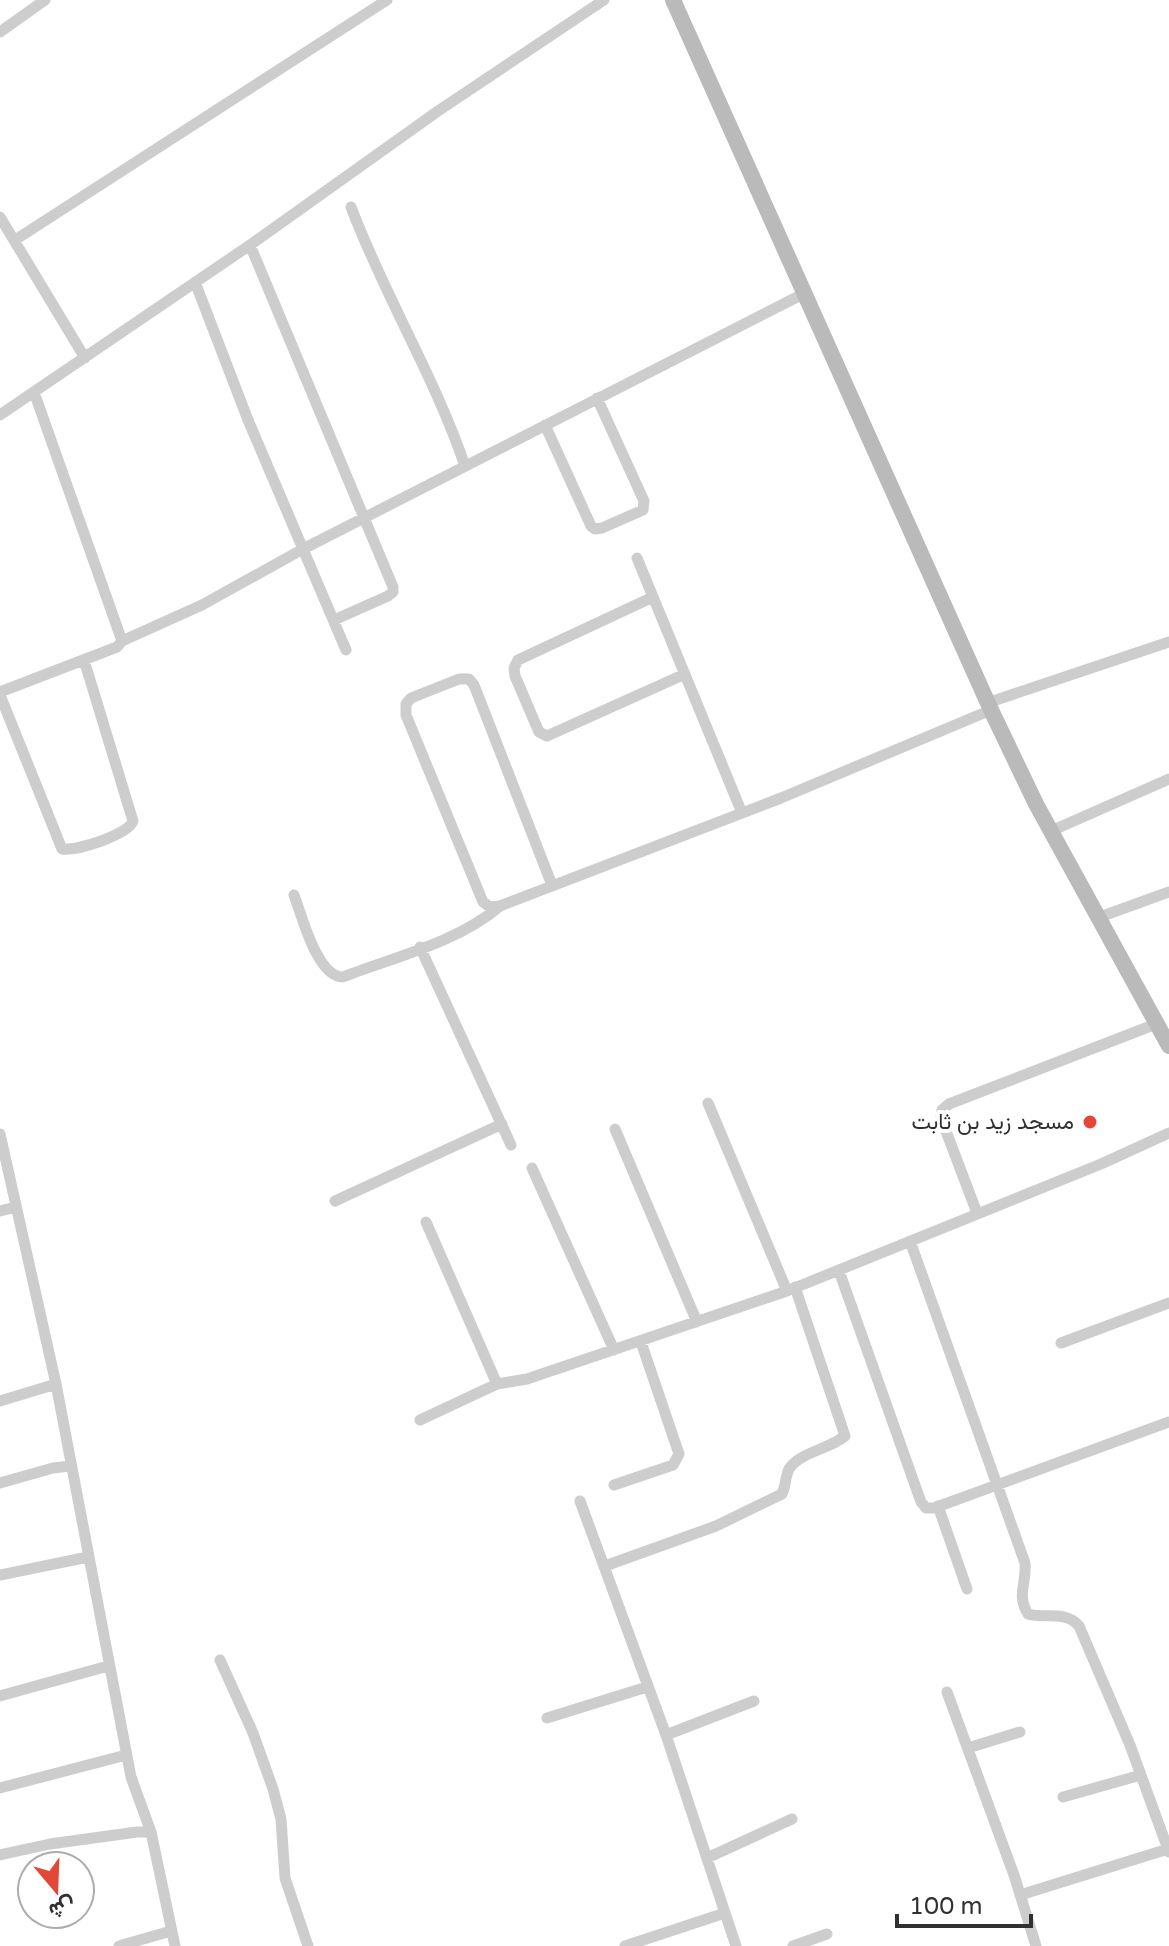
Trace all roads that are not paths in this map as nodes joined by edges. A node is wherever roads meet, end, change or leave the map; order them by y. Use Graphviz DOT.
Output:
graph roads {
  1 [pos="45,0"];
  2 [pos="387,0"];
  3 [pos="604,0"];
  4 [pos="673,0"];
  5 [pos="30,4"];
  6 [pos="0,32"];
  7 [pos="351,207"];
  8 [pos="0,217"];
  9 [pos="15,240"];
  10 [pos="250,245"];
  11 [pos="195,282"];
  12 [pos="803,294"];
  13 [pos="85,358"];
  14 [pos="34,392"];
  15 [pos="597,398"];
  16 [pos="0,415"];
  17 [pos="545,425"];
  18 [pos="465,466"];
  19 [pos="366,518"];
  20 [pos="303,549"];
  21 [pos="637,558"];
  22 [pos="653,597"];
  23 [pos="334,620"];
  24 [pos="122,641"];
  25 [pos="1169,642"];
  26 [pos="346,650"];
  27 [pos="84,660"];
  28 [pos="685,674"];
  29 [pos="0,694"];
  30 [pos="989,707"];
  31 [pos="1169,779"];
  32 [pos="742,813"];
  33 [pos="1051,831"];
  34 [pos="552,885"];
  35 [pos="1169,892"];
  36 [pos="294,895"];
  37 [pos="500,906"];
  38 [pos="1097,918"];
  39 [pos="420,947"];
  40 [pos="1156,1024"];
  41 [pos="1169,1046"];
  42 [pos="708,1103"];
  43 [pos="502,1124"];
  44 [pos="615,1129"];
  45 [pos="1169,1133"];
  46 [pos="0,1134"];
  47 [pos="511,1145"];
  48 [pos="532,1168"];
  49 [pos="335,1201"];
  50 [pos="16,1207"];
  51 [pos="0,1211"];
  52 [pos="977,1213"];
  53 [pos="426,1222"];
  54 [pos="910,1241"];
  55 [pos="839,1271"];
  56 [pos="791,1289"];
  57 [pos="1169,1303"];
  58 [pos="697,1322"];
  59 [pos="641,1342"];
  60 [pos="1061,1343"];
  61 [pos="614,1350"];
  62 [pos="56,1384"];
  63 [pos="497,1384"];
  64 [pos="0,1401"];
  65 [pos="420,1420"];
  66 [pos="1169,1422"];
  67 [pos="70,1466"];
  68 [pos="0,1483"];
  69 [pos="997,1484"];
  70 [pos="614,1485"];
  71 [pos="580,1501"];
  72 [pos="938,1506"];
  73 [pos="88,1557"];
  74 [pos="605,1566"];
  75 [pos="0,1575"];
  76 [pos="967,1589"];
  77 [pos="220,1660"];
  78 [pos="108,1666"];
  79 [pos="647,1687"];
  80 [pos="947,1692"];
  81 [pos="0,1696"];
  82 [pos="754,1701"];
  83 [pos="547,1718"];
  84 [pos="1020,1732"];
  85 [pos="666,1735"];
  86 [pos="968,1748"];
  87 [pos="126,1755"];
  88 [pos="1141,1775"];
  89 [pos="0,1788"];
  90 [pos="1063,1797"];
  91 [pos="792,1819"];
  92 [pos="151,1832"];
  93 [pos="1168,1850"];
  94 [pos="0,1855"];
  95 [pos="707,1858"];
  96 [pos="1020,1895"];
  97 [pos="725,1913"];
  98 [pos="171,1931"];
  99 [pos="827,1934"];
  100 [pos="119,1946"];
  101 [pos="175,1946"];
  102 [pos="308,1946"];
  103 [pos="625,1946"];
  104 [pos="736,1946"];
  105 [pos="793,1946"];
  106 [pos="1036,1946"];
  1 -- 5 [label="street"];
  2 -- 9 [label="street"];
  3 -- 10 [label="street"];
  4 -- 12 [label="main road"];
  5 -- 6 [label="street"];
  7 -- 18 [label="street"];
  8 -- 9 [label="street"];
  9 -- 13 [label="street"];
  10 -- 11 [label="street"];
  10 -- 19 [label="street"];
  11 -- 13 [label="street"];
  11 -- 20 [label="street"];
  12 -- 15 [label="street"];
  12 -- 30 [label="main road"];
  13 -- 14 [label="street"];
  14 -- 16 [label="street"];
  14 -- 24 [label="street"];
  15 -- 17 [label="street"];
  15 -- 17 [label="street"];
  17 -- 18 [label="street"];
  18 -- 19 [label="street"];
  19 -- 20 [label="street"];
  19 -- 23 [label="street"];
  20 -- 23 [label="street"];
  20 -- 24 [label="street"];
  21 -- 22 [label="street"];
  22 -- 28 [label="street"];
  22 -- 28 [label="street"];
  23 -- 26 [label="street"];
  24 -- 27 [label="street"];
  25 -- 30 [label="street"];
  27 -- 29 [label="street"];
  27 -- 29 [label="street"];
  28 -- 32 [label="street"];
  30 -- 32 [label="street"];
  30 -- 33 [label="main road"];
  31 -- 33 [label="street"];
  32 -- 34 [label="street"];
  33 -- 38 [label="main road"];
  34 -- 37 [label="street"];
  34 -- 37 [label="street"];
  35 -- 38 [label="street"];
  36 -- 39 [label="street"];
  37 -- 39 [label="street"];
  38 -- 40 [label="main road"];
  39 -- 43 [label="street"];
  40 -- 41 [label="main road"];
  40 -- 52 [label="street"];
  42 -- 56 [label="street"];
  43 -- 47 [label="street"];
  43 -- 49 [label="street"];
  44 -- 58 [label="street"];
  45 -- 52 [label="street"];
  46 -- 50 [label="street"];
  48 -- 61 [label="street"];
  50 -- 51 [label="street"];
  50 -- 62 [label="street"];
  52 -- 54 [label="street"];
  53 -- 63 [label="street"];
  54 -- 55 [label="street"];
  54 -- 69 [label="street"];
  55 -- 56 [label="street"];
  55 -- 72 [label="street"];
  56 -- 58 [label="street"];
  56 -- 74 [label="street"];
  57 -- 60 [label="street"];
  58 -- 59 [label="street"];
  59 -- 61 [label="street"];
  59 -- 70 [label="street"];
  61 -- 63 [label="street"];
  62 -- 64 [label="street"];
  62 -- 67 [label="street"];
  63 -- 65 [label="street"];
  66 -- 69 [label="street"];
  67 -- 68 [label="street"];
  67 -- 73 [label="street"];
  69 -- 72 [label="street"];
  69 -- 88 [label="street"];
  71 -- 74 [label="street"];
  72 -- 76 [label="street"];
  73 -- 75 [label="street"];
  73 -- 78 [label="street"];
  74 -- 79 [label="street"];
  77 -- 102 [label="street"];
  78 -- 81 [label="street"];
  78 -- 87 [label="street"];
  79 -- 83 [label="street"];
  79 -- 85 [label="street"];
  80 -- 86 [label="street"];
  82 -- 85 [label="street"];
  84 -- 86 [label="street"];
  85 -- 95 [label="street"];
  86 -- 96 [label="street"];
  87 -- 89 [label="street"];
  87 -- 92 [label="street"];
  88 -- 90 [label="street"];
  88 -- 93 [label="street"];
  91 -- 95 [label="street"];
  92 -- 94 [label="street"];
  92 -- 98 [label="street"];
  93 -- 96 [label="street"];
  95 -- 97 [label="street"];
  96 -- 106 [label="street"];
  97 -- 103 [label="street"];
  97 -- 104 [label="street"];
  98 -- 100 [label="street"];
  98 -- 101 [label="street"];
  99 -- 105 [label="street"];
}
